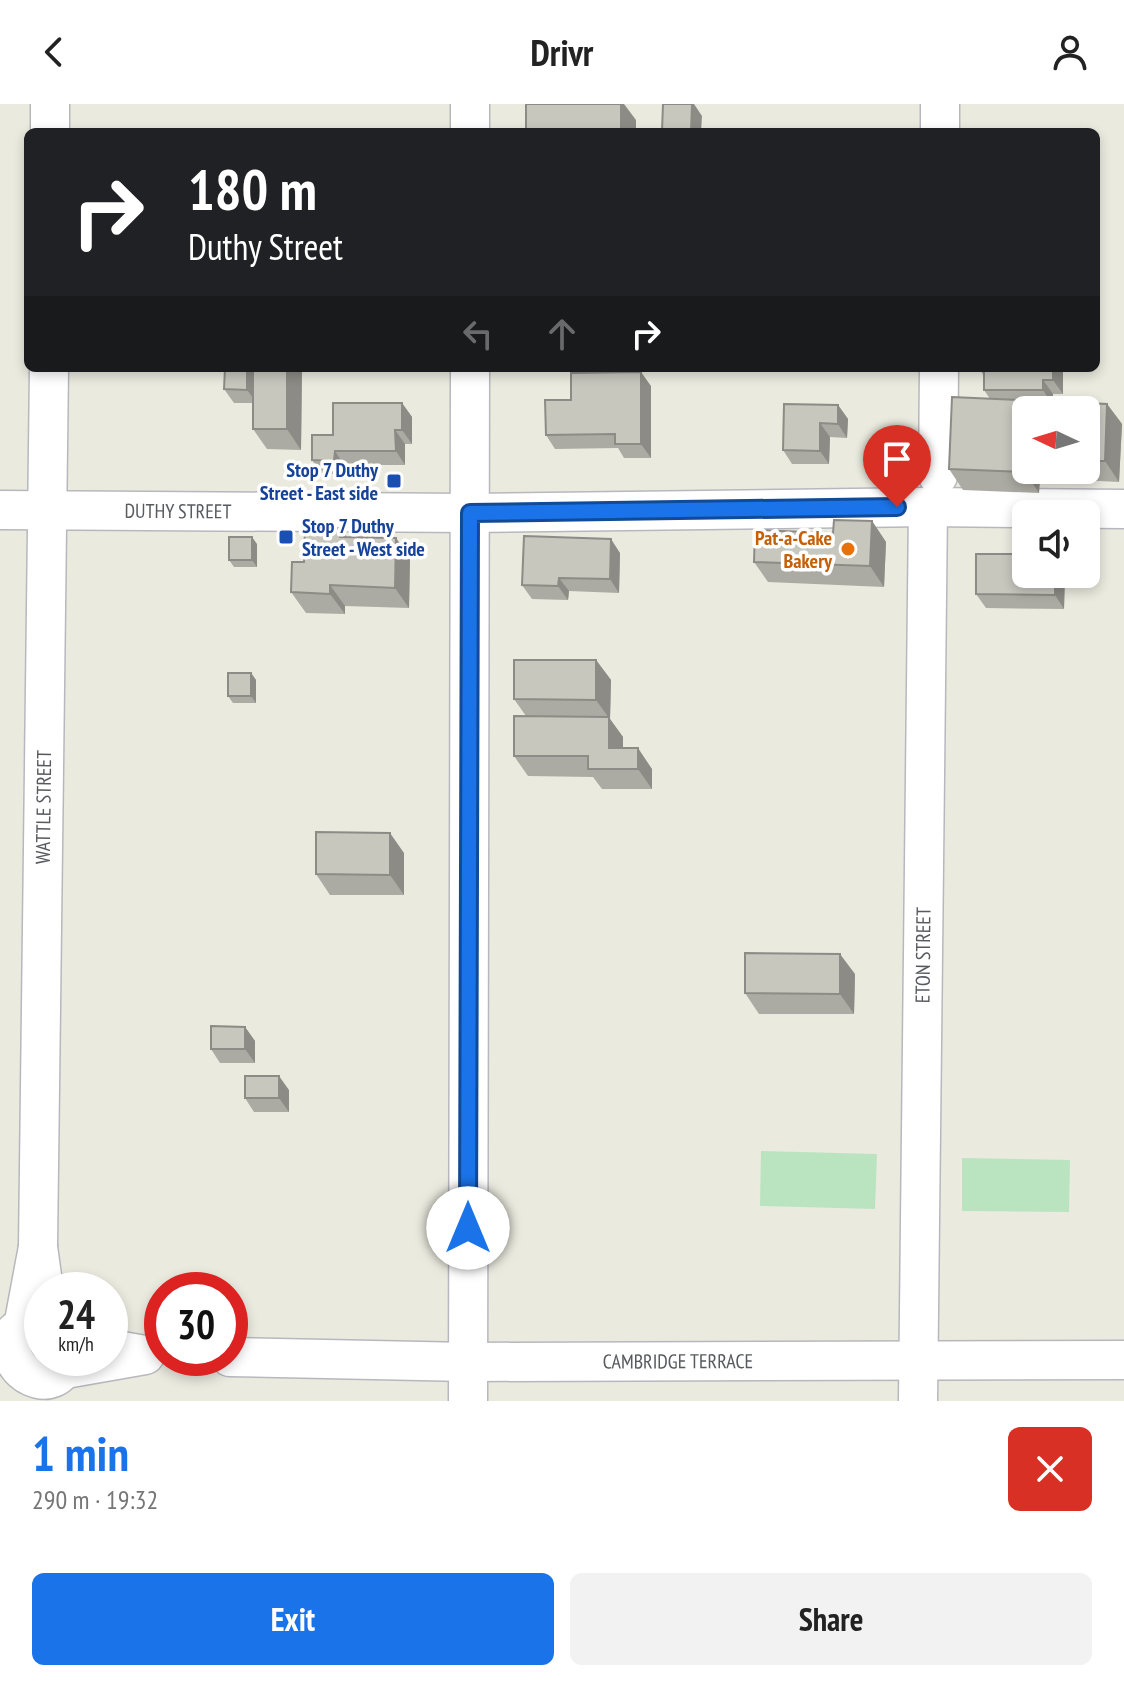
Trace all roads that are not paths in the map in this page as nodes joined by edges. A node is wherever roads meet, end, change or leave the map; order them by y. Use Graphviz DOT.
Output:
graph roads {
  1 [pos="50,104"];
  2 [pos="470,104"];
  3 [pos="940,104"];
  4 [pos="50,128"];
  5 [pos="470,128"];
  6 [pos="940,128"];
  7 [pos="49,372"];
  8 [pos="470,372"];
  9 [pos="939,372"];
  10 [pos="933,492"];
  11 [pos="1124,509"];
  12 [pos="0,510"];
  13 [pos="48,511"];
  14 [pos="470,513"];
  15 [pos="38,1247"];
  16 [pos="36,1272"];
  17 [pos="41,1272"];
  18 [pos="248,1357"];
  19 [pos="918,1359"];
  20 [pos="1124,1360"];
  21 [pos="468,1362"];
  22 [pos="468,1401"];
  23 [pos="918,1401"];
  1 -- 4 [label="street"];
  2 -- 5 [label="street"];
  3 -- 6 [label="street"];
  7 -- 13 [label="street, WATTLE STREET"];
  8 -- 14 [label="street"];
  9 -- 10 [label="street, ETON STREET"];
  10 -- 11 [label="street, DUTHY STREET"];
  10 -- 14 [label="street, DUTHY STREET"];
  10 -- 19 [label="street, ETON STREET"];
  12 -- 13 [label="street, DUTHY STREET"];
  13 -- 14 [label="street, DUTHY STREET"];
  13 -- 15 [label="street, WATTLE STREET"];
  14 -- 21 [label="street"];
  15 -- 16 [label="street, WATTLE STREET"];
  15 -- 17 [label="street, WATTLE STREET"];
  18 -- 21 [label="street, CAMBRIDGE TERRACE"];
  19 -- 20 [label="street, CAMBRIDGE TERRACE"];
  19 -- 21 [label="street, CAMBRIDGE TERRACE"];
  19 -- 23 [label="street, ETON STREET"];
  21 -- 22 [label="street"];
}
